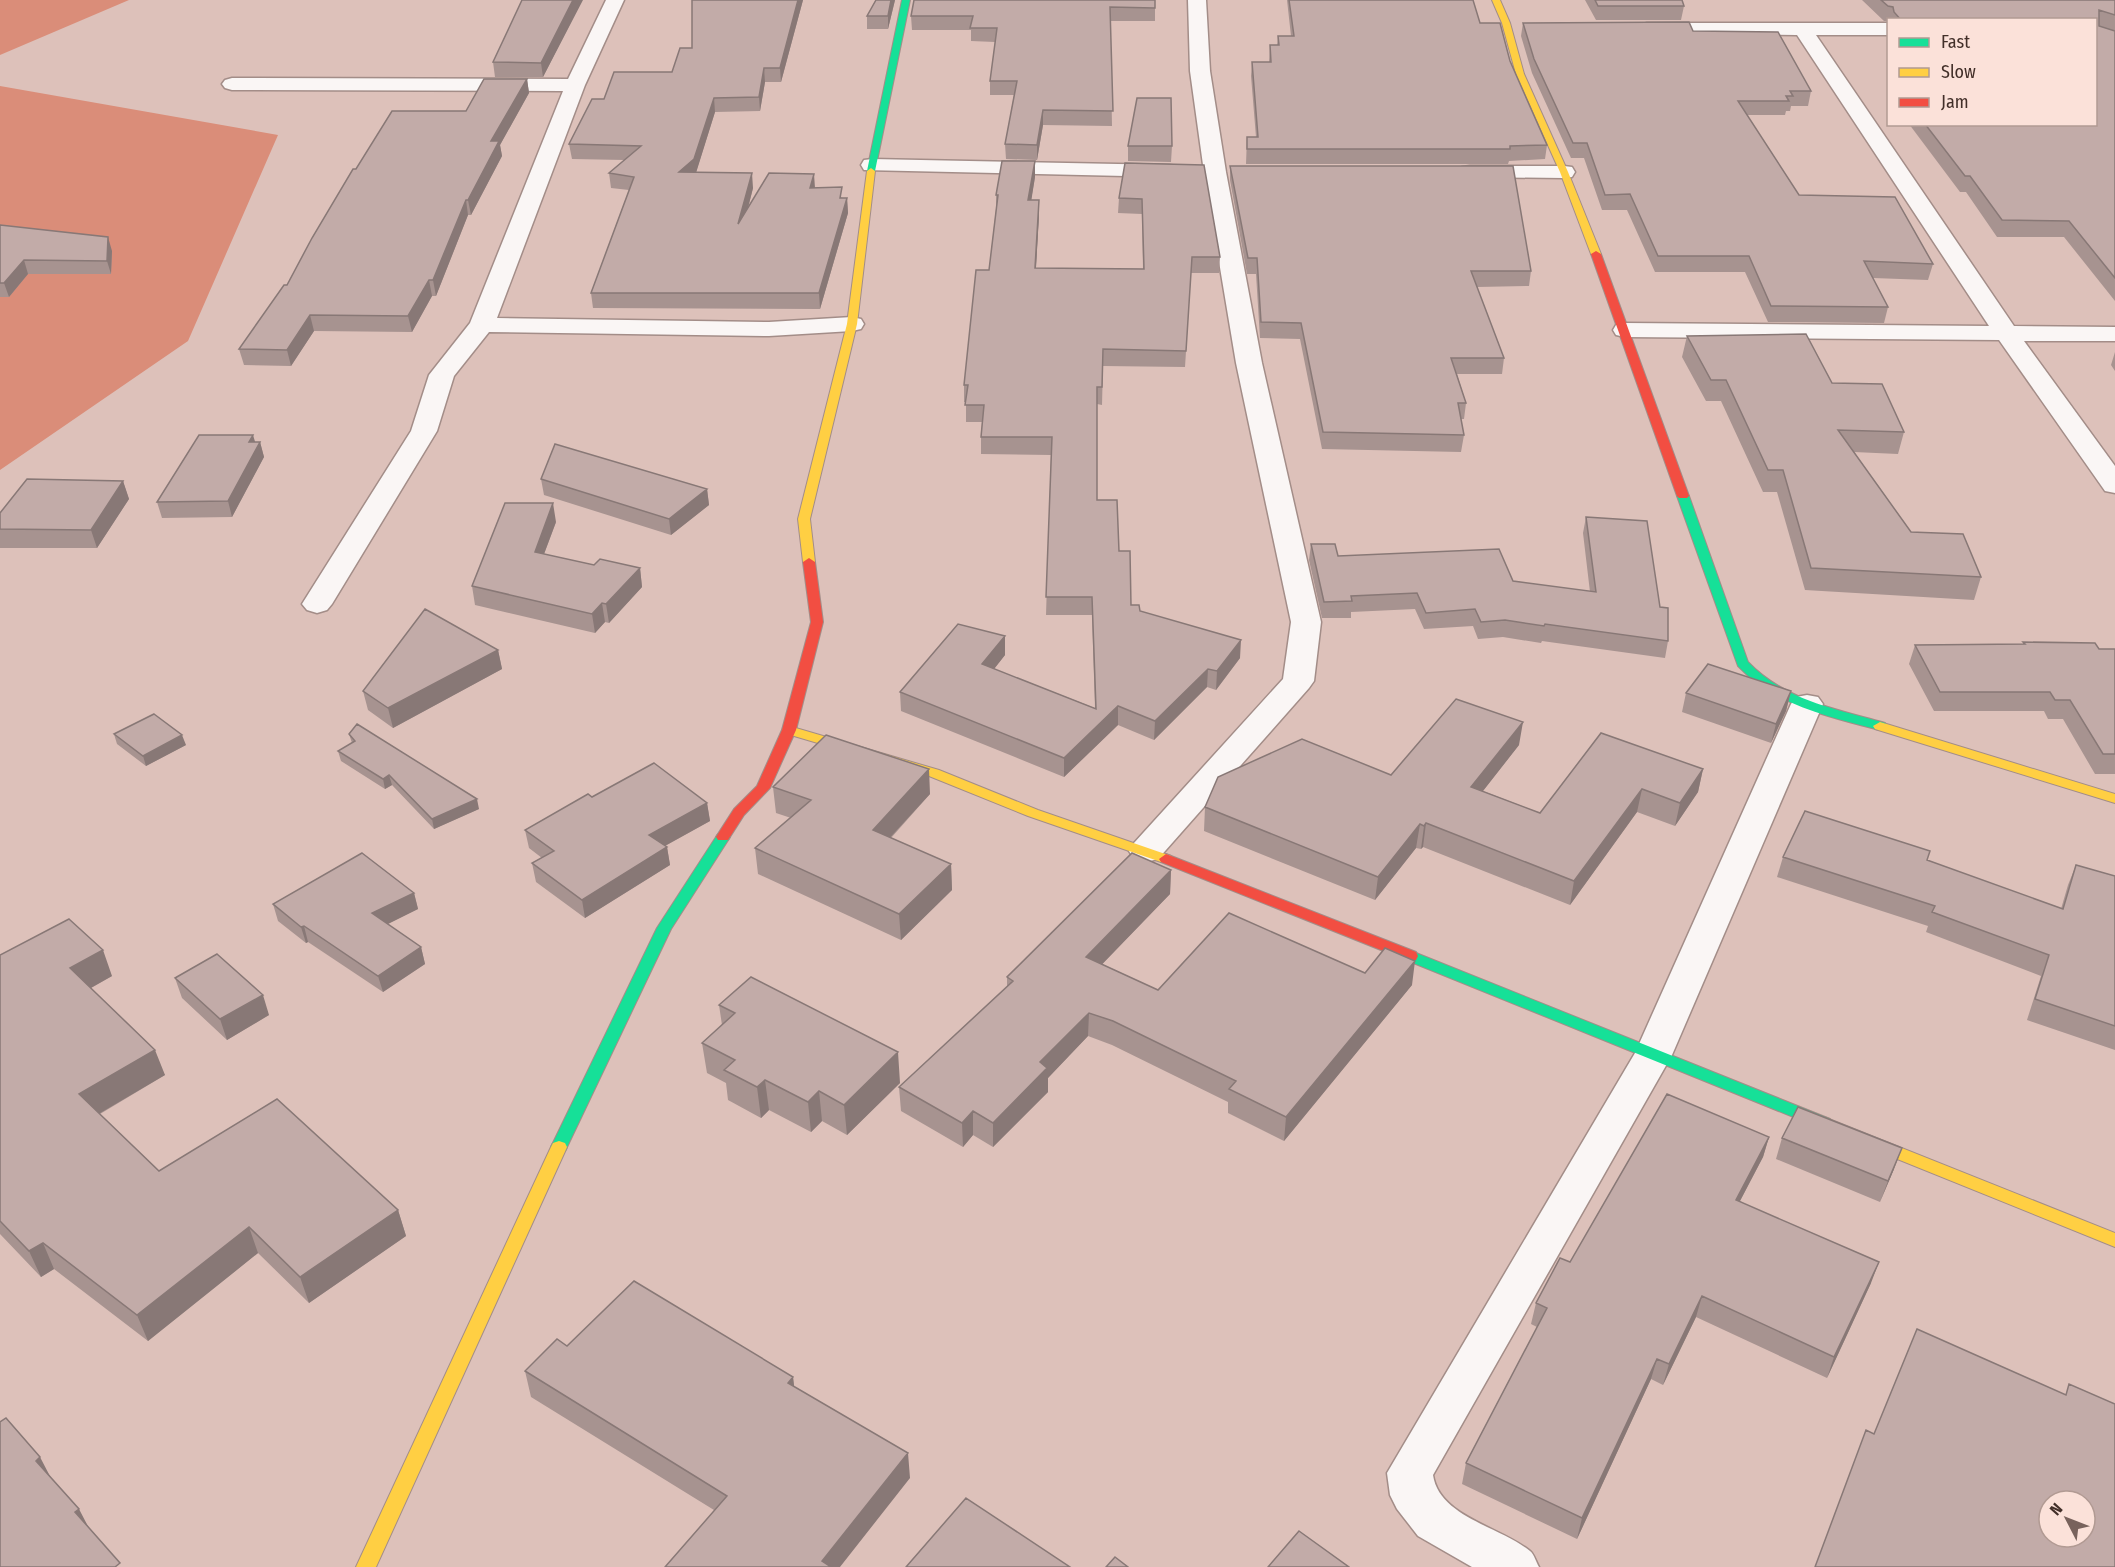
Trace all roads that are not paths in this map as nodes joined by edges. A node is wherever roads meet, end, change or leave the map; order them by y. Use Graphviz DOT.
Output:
graph roads {
  1 [pos="615,0"];
  2 [pos="906,0"];
  3 [pos="1197,0"];
  4 [pos="1496,0"];
  5 [pos="1506,23"];
  6 [pos="1526,28"];
  7 [pos="1628,29"];
  8 [pos="1803,29"];
  9 [pos="1887,29"];
  10 [pos="232,84"];
  11 [pos="575,85"];
  12 [pos="872,165"];
  13 [pos="1227,171"];
  14 [pos="1448,172"];
  15 [pos="1564,172"];
  16 [pos="852,324"];
  17 [pos="482,326"];
  18 [pos="1625,330"];
  19 [pos="2007,334"];
  20 [pos="2115,334"];
  21 [pos="2115,485"];
  22 [pos="317,604"];
  23 [pos="1807,704"];
  24 [pos="789,730"];
  25 [pos="2115,799"];
  26 [pos="1146,851"];
  27 [pos="1653,1055"];
  28 [pos="2115,1240"];
  29 [pos="368,1567"];
  30 [pos="1515,1567"];
  1 -- 11 [label="street"];
  2 -- 12 [label="street"];
  3 -- 13 [label="street"];
  4 -- 5 [label="street"];
  5 -- 6 [label="street"];
  5 -- 15 [label="street"];
  7 -- 8 [label="street"];
  8 -- 9 [label="street"];
  8 -- 19 [label="street"];
  10 -- 11 [label="street"];
  11 -- 17 [label="street"];
  12 -- 13 [label="street"];
  12 -- 16 [label="street"];
  13 -- 26 [label="street"];
  14 -- 15 [label="street"];
  15 -- 18 [label="street"];
  16 -- 17 [label="street"];
  16 -- 24 [label="street"];
  17 -- 22 [label="street"];
  18 -- 19 [label="street"];
  18 -- 23 [label="street"];
  19 -- 20 [label="street"];
  19 -- 21 [label="street"];
  23 -- 25 [label="street"];
  23 -- 27 [label="street"];
  24 -- 26 [label="street"];
  24 -- 29 [label="street"];
  26 -- 27 [label="street"];
  27 -- 28 [label="street"];
  27 -- 30 [label="street"];
}
